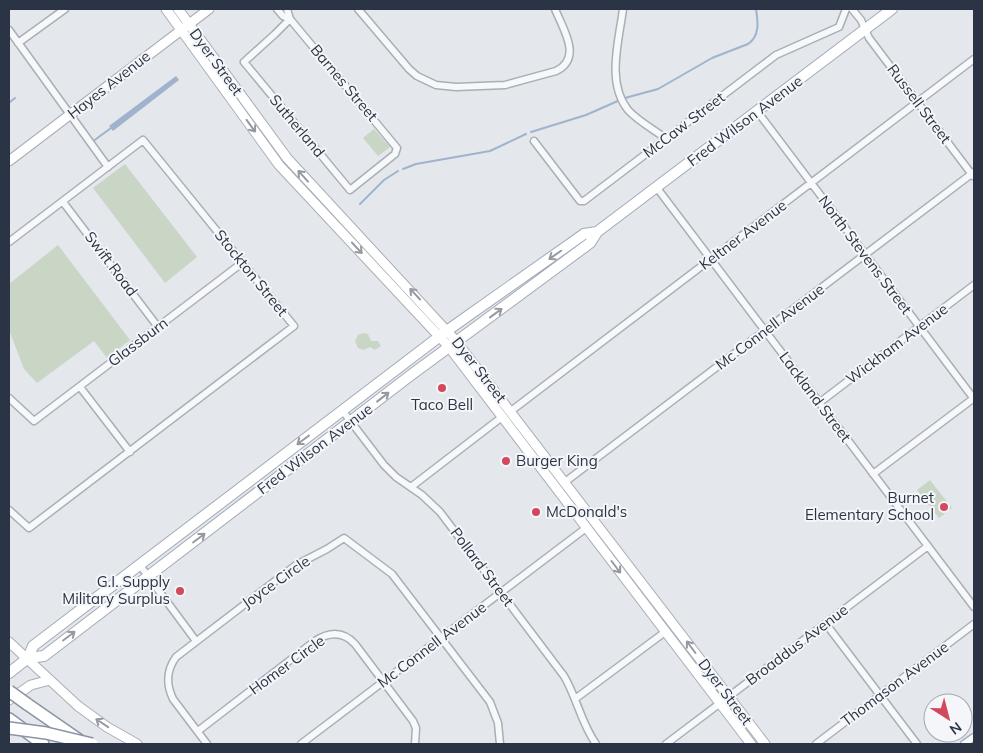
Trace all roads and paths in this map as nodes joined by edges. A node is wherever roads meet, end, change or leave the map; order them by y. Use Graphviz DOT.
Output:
graph roads {
  1 [pos="65,9"];
  2 [pos="166,9"];
  3 [pos="178,9"];
  4 [pos="209,9"];
  5 [pos="277,9"];
  6 [pos="287,9"];
  7 [pos="358,9"];
  8 [pos="555,9"];
  9 [pos="622,9"];
  10 [pos="846,9"];
  11 [pos="852,9"];
  12 [pos="892,9"];
  13 [pos="290,19"];
  14 [pos="184,27"];
  15 [pos="865,29"];
  16 [pos="9,30"];
  17 [pos="18,43"];
  18 [pos="974,59"];
  19 [pos="917,102"];
  20 [pos="757,111"];
  21 [pos="69,115"];
  22 [pos="665,138"];
  23 [pos="534,141"];
  24 [pos="397,148"];
  25 [pos="9,161"];
  26 [pos="108,167"];
  27 [pos="973,174"];
  28 [pos="810,184"];
  29 [pos="657,188"];
  30 [pos="63,202"];
  31 [pos="596,232"];
  32 [pos="9,242"];
  33 [pos="865,255"];
  34 [pos="710,260"];
  35 [pos="242,263"];
  36 [pos="974,285"];
  37 [pos="158,327"];
  38 [pos="920,327"];
  39 [pos="765,331"];
  40 [pos="444,333"];
  41 [pos="453,344"];
  42 [pos="80,386"];
  43 [pos="9,398"];
  44 [pos="974,398"];
  45 [pos="819,403"];
  46 [pos="342,410"];
  47 [pos="511,411"];
  48 [pos="502,417"];
  49 [pos="351,422"];
  50 [pos="525,430"];
  51 [pos="130,452"];
  52 [pos="540,467"];
  53 [pos="873,474"];
  54 [pos="565,482"];
  55 [pos="411,486"];
  56 [pos="9,510"];
  57 [pos="586,528"];
  58 [pos="613,544"];
  59 [pos="928,546"];
  60 [pos="139,564"];
  61 [pos="148,576"];
  62 [pos="501,592"];
  63 [pos="643,603"];
  64 [pos="974,607"];
  65 [pos="83,609"];
  66 [pos="90,621"];
  67 [pos="826,624"];
  68 [pos="974,624"];
  69 [pos="674,625"];
  70 [pos="665,632"];
  71 [pos="442,638"];
  72 [pos="196,641"];
  73 [pos="9,642"];
  74 [pos="28,658"];
  75 [pos="9,672"];
  76 [pos="50,680"];
  77 [pos="384,681"];
  78 [pos="9,691"];
  79 [pos="880,696"];
  80 [pos="728,698"];
  81 [pos="575,699"];
  82 [pos="9,700"];
  83 [pos="720,704"];
  84 [pos="9,719"];
  85 [pos="9,728"];
  86 [pos="198,731"];
  87 [pos="974,737"];
  88 [pos="43,744"];
  89 [pos="84,744"];
  90 [pos="92,744"];
  91 [pos="137,744"];
  92 [pos="207,744"];
  93 [pos="301,744"];
  94 [pos="416,744"];
  95 [pos="500,744"];
  96 [pos="596,744"];
  97 [pos="666,744"];
  98 [pos="751,744"];
  99 [pos="765,744"];
  100 [pos="816,744"];
  101 [pos="917,744"];
  102 [pos="964,744"];
  1 -- 17 [label="street"];
  2 -- 14 [label="main road, Dyer Street"];
  3 -- 14 [label="main road, Dyer Street"];
  4 -- 14 [label="main road, Hayes Avenue"];
  5 -- 13 [label="street, Barnes Street"];
  6 -- 13 [label="street, Barnes Street"];
  7 -- 8 [label="street"];
  9 -- 22 [label="street"];
  10 -- 22 [label="street, McCaw Street"];
  11 -- 15 [label="street, Russell Street"];
  12 -- 15 [label="main road, Fred Wilson Avenue"];
  13 -- 24 [label="street, Barnes Street"];
  13 -- 24 [label="street, Sutherland"];
  14 -- 21 [label="main road, Hayes Avenue"];
  14 -- 40 [label="main road, Dyer Street"];
  15 -- 19 [label="street, Russell Street"];
  15 -- 20 [label="main road, Fred Wilson Avenue"];
  16 -- 17 [label="street"];
  17 -- 21 [label="street"];
  18 -- 19 [label="street, Keltner Avenue"];
  19 -- 27 [label="street, Russell Street"];
  19 -- 28 [label="street, Keltner Avenue"];
  20 -- 28 [label="street, North Stevens Street"];
  20 -- 29 [label="main road, Fred Wilson Avenue"];
  21 -- 25 [label="main road, Hayes Avenue"];
  21 -- 26 [label="street"];
  22 -- 23 [label="street, McCaw Street"];
  26 -- 30 [label="street, Stockton Street"];
  26 -- 35 [label="street, Stockton Street"];
  27 -- 33 [label="street, Mc Connell Avenue"];
  28 -- 33 [label="street, North Stevens Street"];
  28 -- 34 [label="street, Keltner Avenue"];
  29 -- 31 [label="main road, Fred Wilson Avenue"];
  29 -- 34 [label="street, Lackland Street"];
  30 -- 32 [label="street, Stockton Street"];
  30 -- 37 [label="street, Swift Road"];
  31 -- 40 [label="main road, Fred Wilson Avenue, one-way"];
  41 -- 31 [label="main road, Fred Wilson Avenue, one-way"];
  33 -- 38 [label="street, North Stevens Street"];
  33 -- 39 [label="street, Mc Connell Avenue"];
  34 -- 39 [label="street, Lackland Street"];
  34 -- 47 [label="street, Keltner Avenue"];
  35 -- 37 [label="street, Glassburn"];
  35 -- 51 [label="street, Stockton Street"];
  36 -- 38 [label="street, Wickham Avenue"];
  37 -- 42 [label="street, Glassburn"];
  38 -- 44 [label="street, North Stevens Street"];
  38 -- 45 [label="street, Wickham Avenue"];
  39 -- 45 [label="street, Lackland Street"];
  39 -- 54 [label="street, Mc Connell Avenue"];
  40 -- 41 [label="main road, Dyer Street"];
  40 -- 46 [label="main road, Fred Wilson Avenue"];
  41 -- 47 [label="main road, Dyer Street"];
  41 -- 48 [label="main road, Dyer Street"];
  49 -- 41 [label="main road, Fred Wilson Avenue, one-way"];
  42 -- 43 [label="street, Glassburn"];
  42 -- 51 [label="street"];
  44 -- 53 [label="street"];
  45 -- 53 [label="street, Lackland Street"];
  46 -- 49 [label="street, Pollard Street"];
  46 -- 60 [label="main road, Fred Wilson Avenue, one-way"];
  47 -- 50 [label="main road, Dyer Street"];
  48 -- 50 [label="main road"];
  48 -- 52 [label="main road, Dyer Street"];
  48 -- 55 [label="street"];
  49 -- 55 [label="street, Pollard Street"];
  61 -- 49 [label="main road, Fred Wilson Avenue, one-way"];
  50 -- 54 [label="main road, Dyer Street"];
  51 -- 56 [label="street, Stockton Street"];
  52 -- 54 [label="main road"];
  52 -- 57 [label="main road, Dyer Street"];
  53 -- 59 [label="street, Lackland Street"];
  54 -- 58 [label="main road, Dyer Street"];
  55 -- 62 [label="street, Pollard Street"];
  57 -- 58 [label="main road"];
  57 -- 62 [label="street, Mc Connell Avenue"];
  57 -- 63 [label="main road, Dyer Street, one-way"];
  58 -- 69 [label="main road, Dyer Street"];
  59 -- 64 [label="street, Lackland Street"];
  59 -- 67 [label="street, Broaddus Avenue"];
  60 -- 61 [label="street"];
  60 -- 65 [label="main road, Fred Wilson Avenue"];
  61 -- 66 [label="main road, Fred Wilson Avenue"];
  61 -- 72 [label="street"];
  62 -- 71 [label="street, Mc Connell Avenue"];
  62 -- 81 [label="street, Pollard Street"];
  63 -- 69 [label="main road"];
  63 -- 70 [label="main road, Dyer Street"];
  65 -- 66 [label="main road"];
  65 -- 74 [label="main road, Fred Wilson Avenue"];
  74 -- 66 [label="main road, Fred Wilson Avenue, one-way"];
  67 -- 79 [label="street"];
  67 -- 80 [label="street, Broaddus Avenue"];
  68 -- 79 [label="street, Thomason Avenue"];
  80 -- 69 [label="main road, Dyer Street, one-way"];
  70 -- 81 [label="street"];
  70 -- 83 [label="main road, Dyer Street"];
  71 -- 72 [label="street, Joyce Circle"];
  71 -- 77 [label="street, Mc Connell Avenue"];
  71 -- 95 [label="street, Joyce Circle"];
  72 -- 86 [label="street, Joyce Circle"];
  73 -- 74 [label="main road"];
  74 -- 75 [label="main road, Fred Wilson Avenue"];
  74 -- 76 [label="main road"];
  76 -- 82 [label="main road"];
  91 -- 76 [label="main road, one-way"];
  77 -- 86 [label="street, Homer Circle"];
  77 -- 93 [label="street, Mc Connell Avenue"];
  77 -- 94 [label="street, Homer Circle"];
  78 -- 89 [label="highway, bridge"];
  79 -- 100 [label="street, Thomason Avenue"];
  79 -- 101 [label="street"];
  80 -- 83 [label="street, Broaddus Avenue"];
  80 -- 99 [label="main road, Dyer Street"];
  81 -- 96 [label="street, Pollard Street"];
  83 -- 97 [label="street, Broaddus Avenue"];
  83 -- 98 [label="main road, Dyer Street"];
  84 -- 88 [label="highway"];
  85 -- 90 [label="highway, bridge"];
  86 -- 92 [label="street, Joyce Circle"];
  87 -- 102 [label="street"];
}
